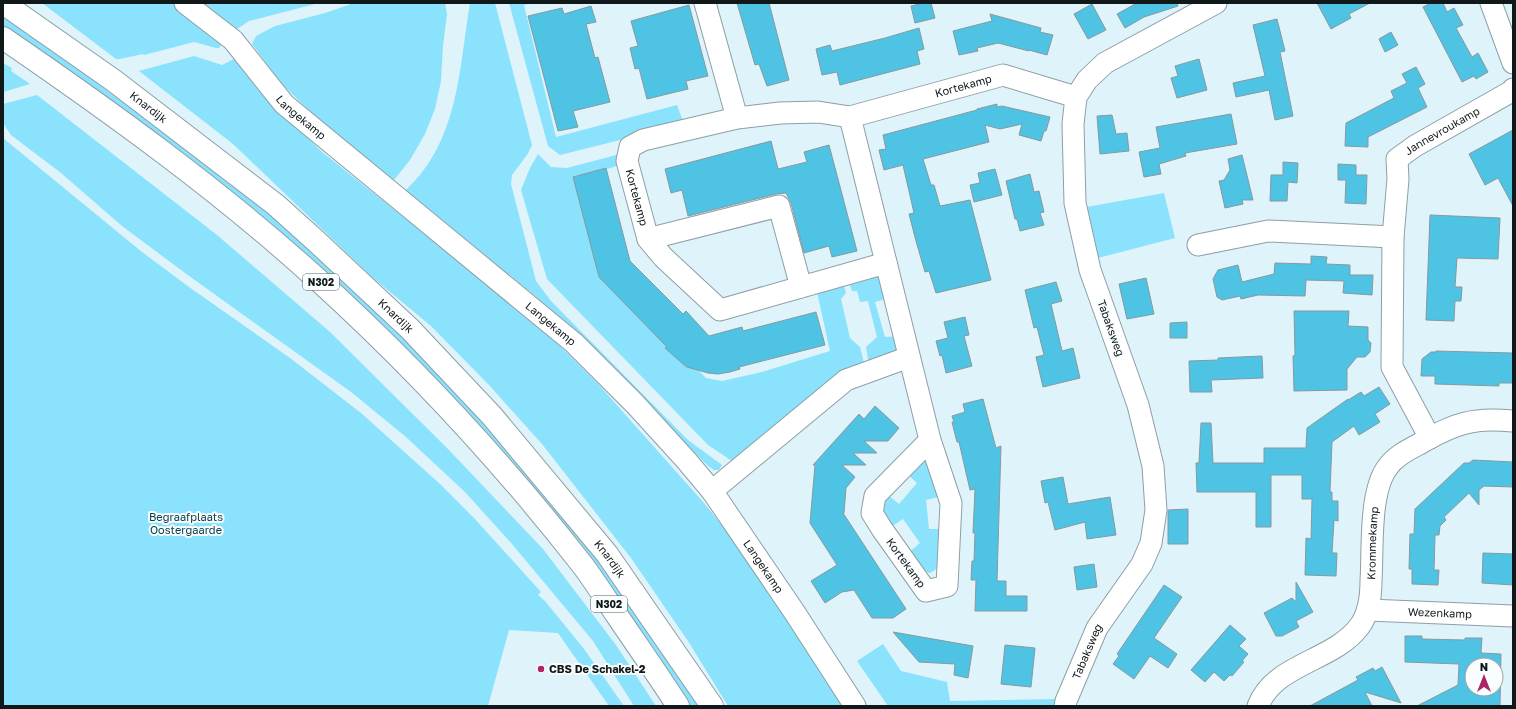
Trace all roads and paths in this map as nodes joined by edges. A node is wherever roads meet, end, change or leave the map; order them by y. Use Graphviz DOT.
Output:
graph roads {
  1 [pos="3,3"];
  2 [pos="17,3"];
  3 [pos="185,3"];
  4 [pos="705,3"];
  5 [pos="1216,3"];
  6 [pos="1490,3"];
  7 [pos="45,32"];
  8 [pos="3,38"];
  9 [pos="3,45"];
  10 [pos="28,55"];
  11 [pos="1513,63"];
  12 [pos="1513,89"];
  13 [pos="1076,97"];
  14 [pos="850,117"];
  15 [pos="737,118"];
  16 [pos="1393,237"];
  17 [pos="648,239"];
  18 [pos="1198,245"];
  19 [pos="886,263"];
  20 [pos="801,287"];
  21 [pos="909,357"];
  22 [pos="1513,421"];
  23 [pos="1430,438"];
  24 [pos="930,440"];
  25 [pos="712,491"];
  26 [pos="1368,610"];
  27 [pos="1513,616"];
  28 [pos="854,705"];
  29 [pos="678,706"];
  30 [pos="712,706"];
  31 [pos="1065,706"];
  32 [pos="1258,706"];
  1 -- 7 [label="main road, Knardijk / N302"];
  2 -- 7 [label="main road"];
  3 -- 25 [label="street, Langekamp"];
  4 -- 15 [label="street"];
  5 -- 13 [label="street, Tabaksweg"];
  6 -- 11 [label="street"];
  7 -- 30 [label="main road, Knardijk / N302"];
  8 -- 10 [label="main road, N302"];
  9 -- 10 [label="main road"];
  10 -- 29 [label="main road, N302"];
  12 -- 16 [label="street, Jannevroukamp"];
  13 -- 14 [label="street, Kortekamp"];
  13 -- 31 [label="street, Tabaksweg"];
  14 -- 15 [label="street, Kortekamp"];
  14 -- 19 [label="street, Kortekamp"];
  15 -- 17 [label="street, Kortekamp"];
  16 -- 18 [label="street"];
  16 -- 23 [label="street, Jannevroukamp"];
  17 -- 20 [label="street, Kortekamp"];
  17 -- 20 [label="street, Kortekamp"];
  19 -- 20 [label="street, Kortekamp"];
  19 -- 21 [label="street, Kortekamp"];
  21 -- 24 [label="street, Kortekamp"];
  21 -- 25 [label="street"];
  22 -- 23 [label="street, Krommekamp"];
  23 -- 26 [label="street, Krommekamp"];
  24 -- 24 [label="street, Kortekamp"];
  25 -- 28 [label="street, Langekamp"];
  26 -- 27 [label="street, Wezenkamp"];
  26 -- 32 [label="street, Krommekamp"];
}
